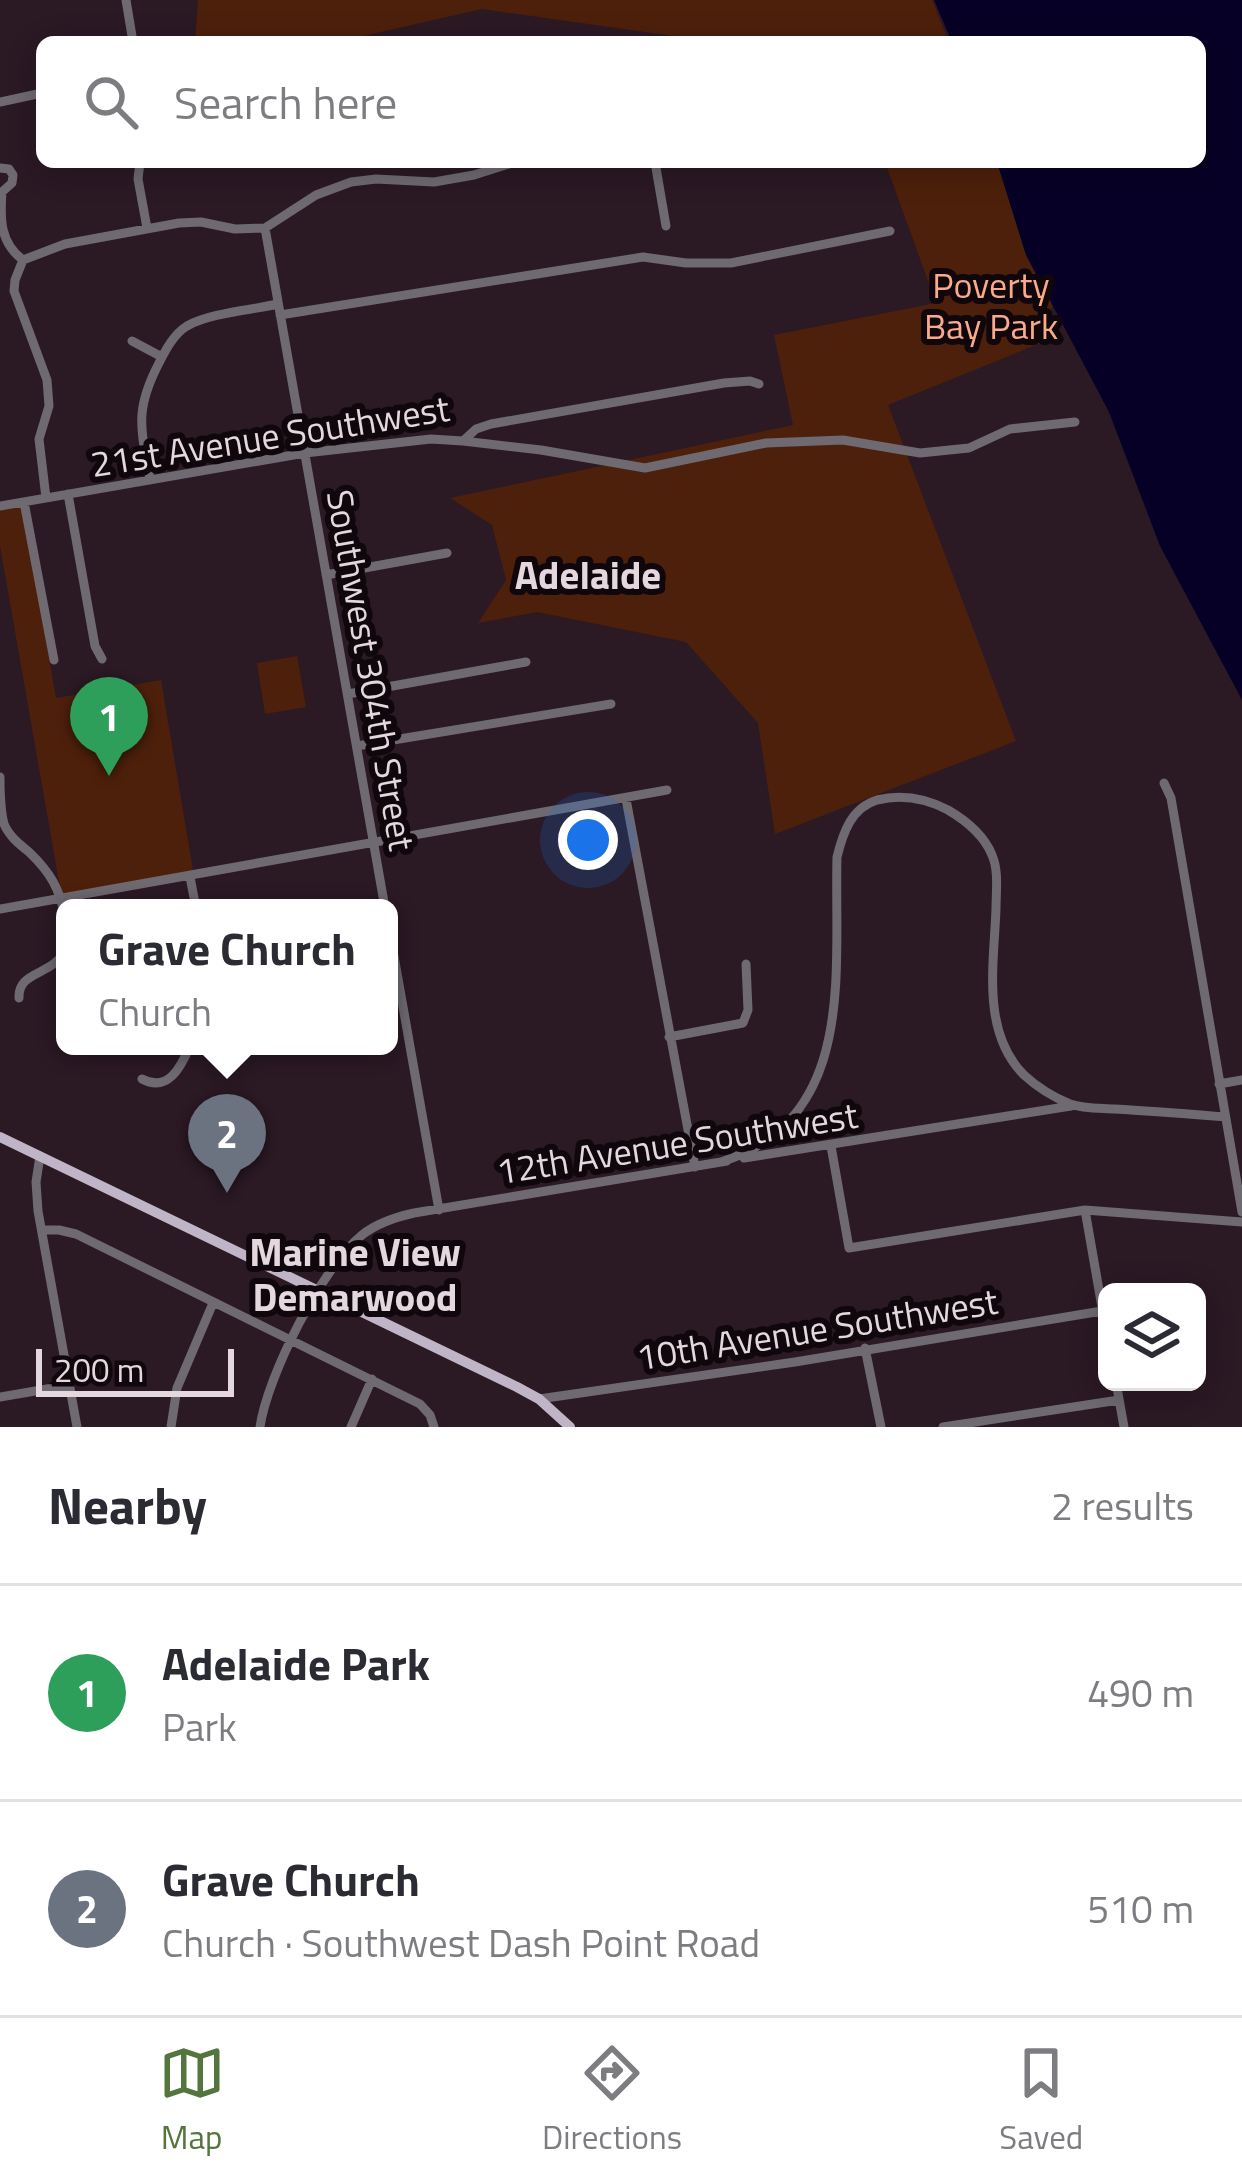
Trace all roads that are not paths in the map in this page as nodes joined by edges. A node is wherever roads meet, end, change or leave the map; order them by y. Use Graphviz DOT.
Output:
graph roads {
  1 [pos="126,0"];
  2 [pos="132,36"];
  3 [pos="36,94"];
  4 [pos="0,102"];
  5 [pos="0,168"];
  6 [pos="139,168"];
  7 [pos="493,168"];
  8 [pos="656,168"];
  9 [pos="1,192"];
  10 [pos="666,226"];
  11 [pos="147,228"];
  12 [pos="265,228"];
  13 [pos="890,232"];
  14 [pos="23,260"];
  15 [pos="279,309"];
  16 [pos="132,341"];
  17 [pos="162,357"];
  18 [pos="759,384"];
  19 [pos="1075,422"];
  20 [pos="463,441"];
  21 [pos="305,453"];
  22 [pos="150,480"];
  23 [pos="68,494"];
  24 [pos="46,498"];
  25 [pos="24,502"];
  26 [pos="0,506"];
  27 [pos="447,553"];
  28 [pos="326,575"];
  29 [pos="102,659"];
  30 [pos="54,660"];
  31 [pos="526,662"];
  32 [pos="348,694"];
  33 [pos="611,704"];
  34 [pos="357,746"];
  35 [pos="0,777"];
  36 [pos="1164,784"];
  37 [pos="667,790"];
  38 [pos="626,799"];
  39 [pos="374,844"];
  40 [pos="190,877"];
  41 [pos="62,898"];
  42 [pos="56,899"];
  43 [pos="56,899"];
  44 [pos="194,899"];
  45 [pos="384,899"];
  46 [pos="0,909"];
  47 [pos="56,963"];
  48 [pos="746,964"];
  49 [pos="398,979"];
  50 [pos="19,998"];
  51 [pos="669,1037"];
  52 [pos="185,1055"];
  53 [pos="142,1079"];
  54 [pos="1242,1080"];
  55 [pos="1219,1084"];
  56 [pos="1074,1106"];
  57 [pos="1225,1117"];
  58 [pos="0,1136"];
  59 [pos="831,1145"];
  60 [pos="40,1156"];
  61 [pos="721,1162"];
  62 [pos="695,1167"];
  63 [pos="439,1210"];
  64 [pos="1084,1210"];
  65 [pos="1242,1212"];
  66 [pos="1242,1222"];
  67 [pos="42,1229"];
  68 [pos="1098,1289"];
  69 [pos="317,1290"];
  70 [pos="213,1303"];
  71 [pos="1098,1312"];
  72 [pos="292,1342"];
  73 [pos="865,1348"];
  74 [pos="372,1379"];
  75 [pos="70,1385"];
  76 [pos="1118,1391"];
  77 [pos="0,1397"];
  78 [pos="539,1399"];
  79 [pos="1119,1400"];
  80 [pos="77,1427"];
  81 [pos="171,1427"];
  82 [pos="260,1427"];
  83 [pos="351,1427"];
  84 [pos="434,1427"];
  85 [pos="570,1427"];
  86 [pos="881,1427"];
  87 [pos="943,1427"];
  88 [pos="1124,1427"];
  1 -- 2 [label="street"];
  3 -- 4 [label="street"];
  5 -- 9 [label="street"];
  6 -- 11 [label="street"];
  7 -- 12 [label="street"];
  8 -- 10 [label="street"];
  9 -- 14 [label="street"];
  11 -- 12 [label="street"];
  11 -- 14 [label="street"];
  12 -- 15 [label="street, Southwest 304th Street"];
  13 -- 15 [label="street"];
  14 -- 24 [label="street"];
  15 -- 17 [label="street"];
  15 -- 21 [label="street, Southwest 304th Street"];
  16 -- 17 [label="street"];
  17 -- 22 [label="street"];
  18 -- 20 [label="street, 21st Avenue Southwest"];
  19 -- 20 [label="street"];
  20 -- 21 [label="street, 21st Avenue Southwest"];
  21 -- 22 [label="street, 21st Avenue Southwest"];
  21 -- 28 [label="street, Southwest 304th Street"];
  22 -- 23 [label="street, 21st Avenue Southwest"];
  23 -- 24 [label="street, 21st Avenue Southwest"];
  23 -- 29 [label="street"];
  24 -- 25 [label="street, 21st Avenue Southwest"];
  25 -- 26 [label="street, 21st Avenue Southwest"];
  25 -- 30 [label="street"];
  27 -- 28 [label="street"];
  28 -- 32 [label="street, Southwest 304th Street"];
  31 -- 32 [label="street"];
  32 -- 34 [label="street, Southwest 304th Street"];
  33 -- 34 [label="street"];
  34 -- 39 [label="street, Southwest 304th Street"];
  35 -- 41 [label="street"];
  36 -- 55 [label="street"];
  37 -- 38 [label="street"];
  38 -- 39 [label="street"];
  38 -- 51 [label="street"];
  39 -- 40 [label="street"];
  39 -- 45 [label="street, Southwest 304th Street"];
  40 -- 41 [label="street"];
  40 -- 44 [label="street"];
  41 -- 42 [label="street"];
  43 -- 46 [label="street"];
  47 -- 50 [label="street"];
  48 -- 51 [label="street"];
  49 -- 63 [label="street"];
  51 -- 62 [label="street"];
  52 -- 53 [label="street"];
  54 -- 55 [label="street"];
  55 -- 57 [label="street"];
  56 -- 57 [label="street, 12th Avenue Southwest"];
  56 -- 59 [label="street, 12th Avenue Southwest"];
  56 -- 61 [label="street"];
  57 -- 65 [label="street"];
  58 -- 60 [label="main road"];
  59 -- 61 [label="street, 12th Avenue Southwest"];
  59 -- 64 [label="street"];
  60 -- 67 [label="street"];
  60 -- 69 [label="main road"];
  61 -- 62 [label="street, 12th Avenue Southwest"];
  62 -- 63 [label="street, 12th Avenue Southwest"];
  63 -- 69 [label="street, 12th Avenue Southwest"];
  64 -- 66 [label="street"];
  64 -- 68 [label="street"];
  67 -- 70 [label="street"];
  67 -- 75 [label="street"];
  69 -- 72 [label="street, 12th Avenue Southwest"];
  69 -- 78 [label="main road"];
  70 -- 72 [label="street"];
  70 -- 81 [label="street"];
  71 -- 73 [label="street, 10th Avenue Southwest"];
  72 -- 74 [label="street"];
  72 -- 82 [label="street, 12th Avenue Southwest"];
  73 -- 78 [label="street, 10th Avenue Southwest"];
  73 -- 86 [label="street"];
  74 -- 83 [label="street"];
  74 -- 84 [label="street"];
  75 -- 77 [label="street"];
  75 -- 80 [label="street"];
  76 -- 79 [label="street"];
  78 -- 85 [label="main road"];
  79 -- 87 [label="street"];
  79 -- 88 [label="street"];
}
